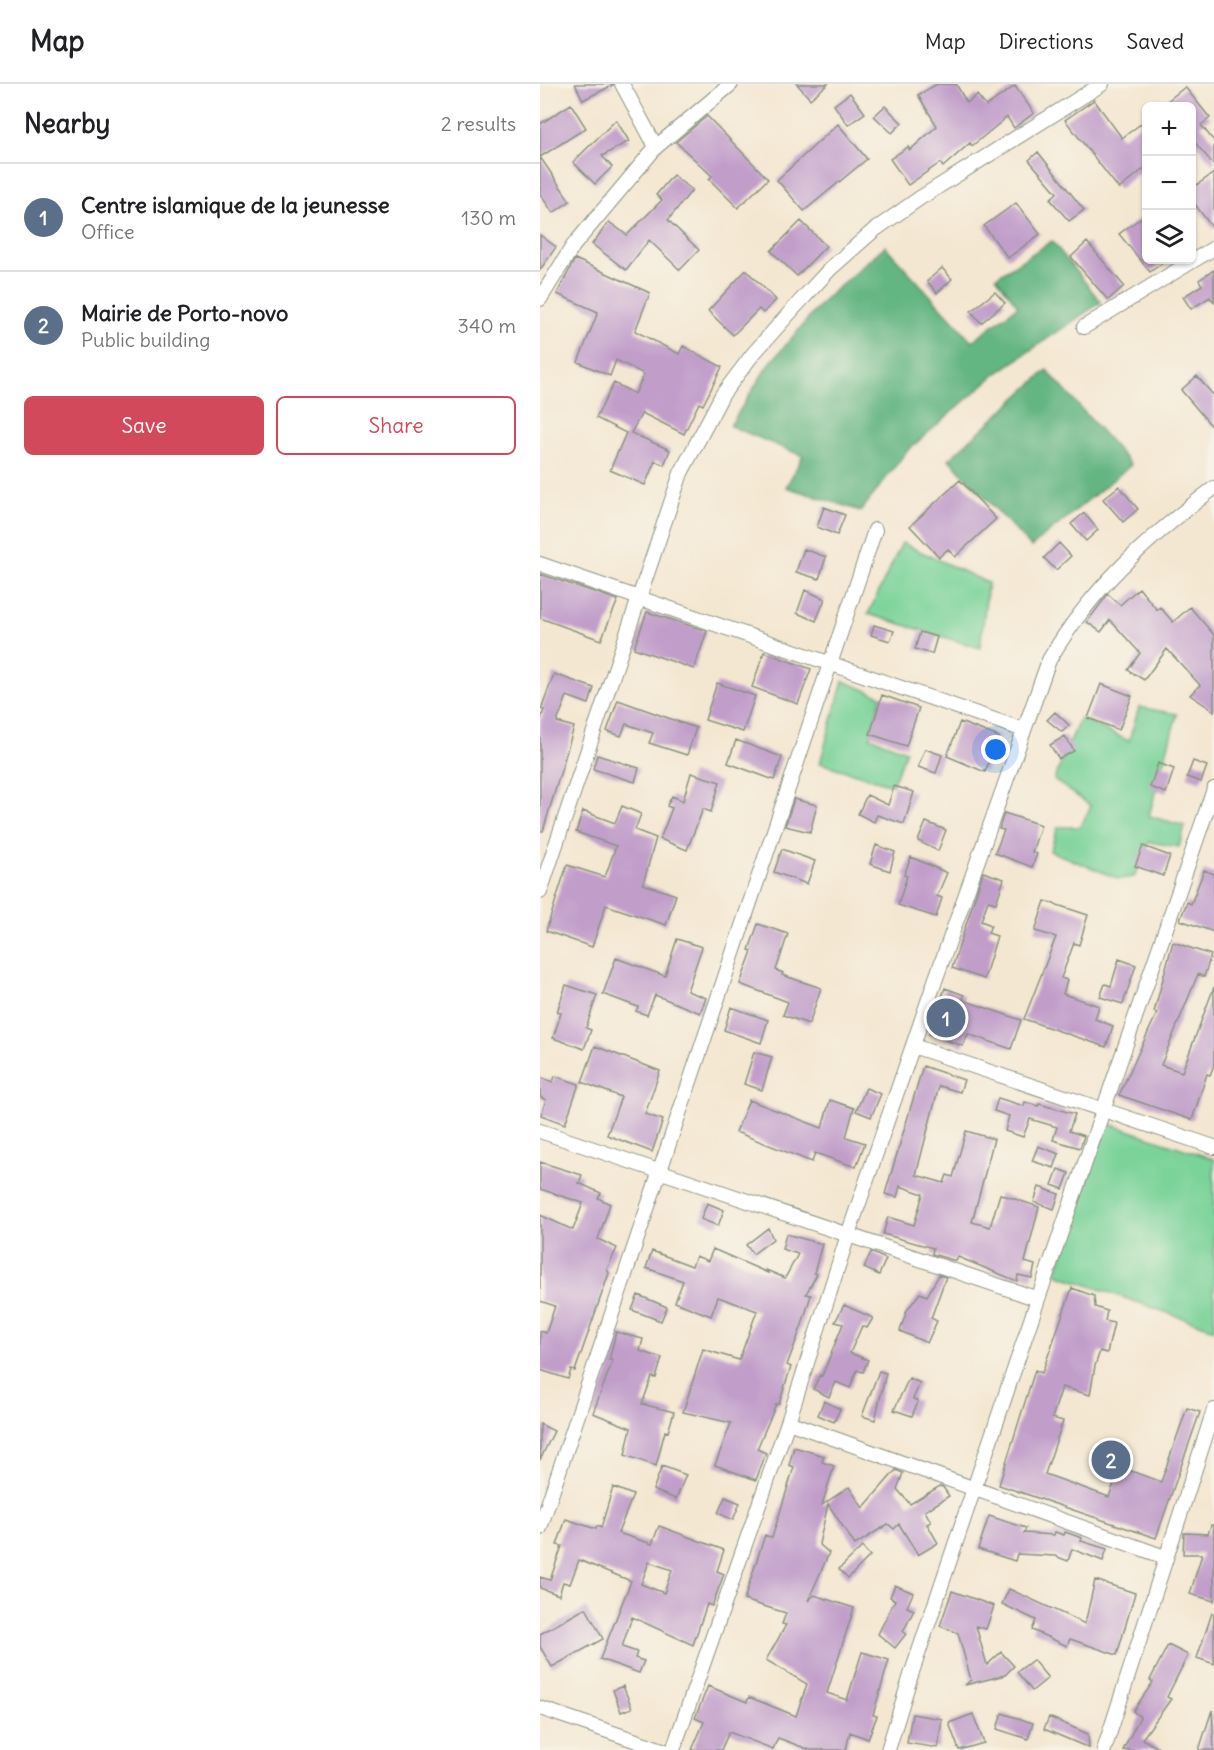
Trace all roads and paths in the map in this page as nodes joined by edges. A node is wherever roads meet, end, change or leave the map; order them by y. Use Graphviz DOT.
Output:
graph roads {
  1 [pos="622,84"];
  2 [pos="731,84"];
  3 [pos="1102,84"];
  4 [pos="656,147"];
  5 [pos="1214,248"];
  6 [pos="540,299"];
  7 [pos="1084,327"];
  8 [pos="1214,488"];
  9 [pos="875,530"];
  10 [pos="540,564"];
  11 [pos="637,597"];
  12 [pos="831,663"];
  13 [pos="1024,730"];
  14 [pos="1214,789"];
  15 [pos="540,892"];
  16 [pos="913,1046"];
  17 [pos="1102,1109"];
  18 [pos="540,1131"];
  19 [pos="1214,1147"];
  20 [pos="661,1172"];
  21 [pos="848,1235"];
  22 [pos="1038,1299"];
  23 [pos="1214,1410"];
  24 [pos="788,1422"];
  25 [pos="974,1489"];
  26 [pos="540,1528"];
  27 [pos="1165,1557"];
  28 [pos="540,1708"];
  29 [pos="663,1750"];
  30 [pos="673,1750"];
  31 [pos="888,1750"];
  32 [pos="1104,1750"];
  1 -- 4 [label="street"];
  2 -- 4 [label="street"];
  3 -- 11 [label="street"];
  4 -- 6 [label="street"];
  5 -- 7 [label="street"];
  8 -- 13 [label="street"];
  9 -- 12 [label="street"];
  10 -- 11 [label="street"];
  11 -- 12 [label="street"];
  11 -- 15 [label="street"];
  12 -- 13 [label="street"];
  12 -- 20 [label="street"];
  13 -- 16 [label="street"];
  14 -- 17 [label="street"];
  16 -- 17 [label="street"];
  16 -- 21 [label="street"];
  17 -- 19 [label="street"];
  17 -- 22 [label="street"];
  18 -- 20 [label="street"];
  20 -- 21 [label="street"];
  20 -- 26 [label="street"];
  21 -- 22 [label="street"];
  21 -- 24 [label="street"];
  22 -- 25 [label="street"];
  23 -- 27 [label="street"];
  24 -- 25 [label="street"];
  24 -- 30 [label="street"];
  25 -- 27 [label="street"];
  25 -- 31 [label="street"];
  27 -- 32 [label="street"];
  28 -- 29 [label="street"];
}
